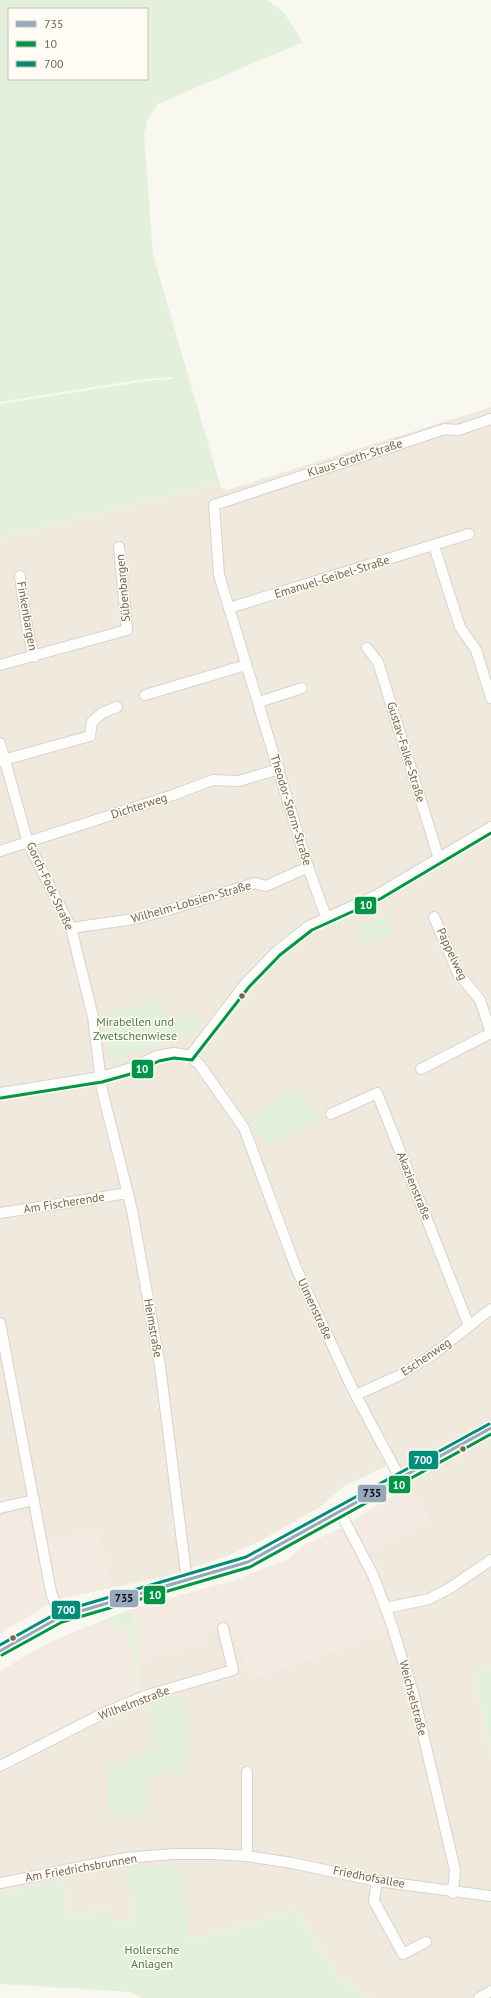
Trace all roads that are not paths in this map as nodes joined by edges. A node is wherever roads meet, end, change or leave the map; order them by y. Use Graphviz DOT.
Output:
graph roads {
  1 [pos="491,418"];
  2 [pos="219,502"];
  3 [pos="469,534"];
  4 [pos="434,546"];
  5 [pos="119,547"];
  6 [pos="20,576"];
  7 [pos="229,608"];
  8 [pos="367,648"];
  9 [pos="34,657"];
  10 [pos="0,665"];
  11 [pos="246,665"];
  12 [pos="302,688"];
  13 [pos="145,695"];
  14 [pos="491,698"];
  15 [pos="259,702"];
  16 [pos="117,707"];
  17 [pos="0,743"];
  18 [pos="2,760"];
  19 [pos="279,769"];
  20 [pos="491,827"];
  21 [pos="28,843"];
  22 [pos="0,851"];
  23 [pos="438,859"];
  24 [pos="308,867"];
  25 [pos="326,917"];
  26 [pos="434,917"];
  27 [pos="71,928"];
  28 [pos="491,1033"];
  29 [pos="190,1056"];
  30 [pos="420,1069"];
  31 [pos="101,1077"];
  32 [pos="0,1093"];
  33 [pos="332,1114"];
  34 [pos="128,1193"];
  35 [pos="0,1213"];
  36 [pos="491,1309"];
  37 [pos="0,1323"];
  38 [pos="470,1326"];
  39 [pos="356,1395"];
  40 [pos="491,1428"];
  41 [pos="400,1478"];
  42 [pos="34,1500"];
  43 [pos="0,1508"];
  44 [pos="340,1512"];
  45 [pos="491,1560"];
  46 [pos="187,1581"];
  47 [pos="386,1608"];
  48 [pos="60,1618"];
  49 [pos="223,1628"];
  50 [pos="0,1651"];
  51 [pos="0,1766"];
  52 [pos="247,1772"];
  53 [pos="247,1856"];
  54 [pos="377,1880"];
  55 [pos="0,1883"];
  56 [pos="453,1893"];
  57 [pos="491,1896"];
  58 [pos="426,1942"];
  1 -- 2 [label="street, Klaus-Groth-Straße"];
  2 -- 7 [label="street, Theodor-Storm-Straße"];
  3 -- 4 [label="street, Emanuel-Geibel-Straße"];
  4 -- 7 [label="street, Emanuel-Geibel-Straße"];
  4 -- 14 [label="street"];
  5 -- 9 [label="street, Sübenbargen"];
  6 -- 9 [label="street, Finkenbargen"];
  7 -- 11 [label="street, Theodor-Storm-Straße"];
  8 -- 23 [label="street, Gustav-Falke-Straße"];
  9 -- 10 [label="street"];
  11 -- 13 [label="street"];
  11 -- 15 [label="street, Theodor-Storm-Straße"];
  12 -- 15 [label="street"];
  15 -- 19 [label="street, Theodor-Storm-Straße"];
  16 -- 18 [label="street"];
  17 -- 18 [label="street, Gorch-Fock-Straße"];
  18 -- 21 [label="street, Gorch-Fock-Straße"];
  19 -- 21 [label="street, Dichterweg"];
  19 -- 24 [label="street, Theodor-Storm-Straße"];
  20 -- 23 [label="street"];
  21 -- 22 [label="street, Dichterweg"];
  21 -- 27 [label="street, Gorch-Fock-Straße"];
  23 -- 25 [label="street"];
  24 -- 25 [label="street, Theodor-Storm-Straße"];
  24 -- 27 [label="street, Wilhelm-Lobsien-Straße"];
  25 -- 29 [label="street"];
  26 -- 28 [label="street, Pappelweg"];
  27 -- 31 [label="street, Gorch-Fock-Straße"];
  28 -- 30 [label="street, Pappelweg"];
  29 -- 31 [label="street"];
  29 -- 39 [label="street, Ulmenstraße"];
  31 -- 32 [label="street"];
  31 -- 34 [label="street, Heimstraße"];
  33 -- 38 [label="street, Akazienstraße"];
  34 -- 35 [label="street, Am Fischerende"];
  34 -- 46 [label="street, Heimstraße"];
  36 -- 38 [label="street, Eschenweg"];
  37 -- 42 [label="street"];
  38 -- 39 [label="street, Eschenweg"];
  39 -- 41 [label="street, Ulmenstraße"];
  40 -- 41 [label="main road"];
  41 -- 44 [label="main road"];
  42 -- 43 [label="street"];
  42 -- 48 [label="street"];
  44 -- 46 [label="main road"];
  44 -- 47 [label="street, Weichselstraße"];
  45 -- 47 [label="street"];
  46 -- 48 [label="main road"];
  47 -- 56 [label="street, Weichselstraße"];
  48 -- 50 [label="main road"];
  49 -- 51 [label="street, Wilhelmstraße"];
  52 -- 53 [label="street"];
  53 -- 54 [label="street, Friedhofsallee"];
  53 -- 55 [label="street, Am Friedrichsbrunnen"];
  54 -- 56 [label="street, Friedhofsallee"];
  54 -- 58 [label="street"];
  56 -- 57 [label="street, Friedhofsallee"];
}
